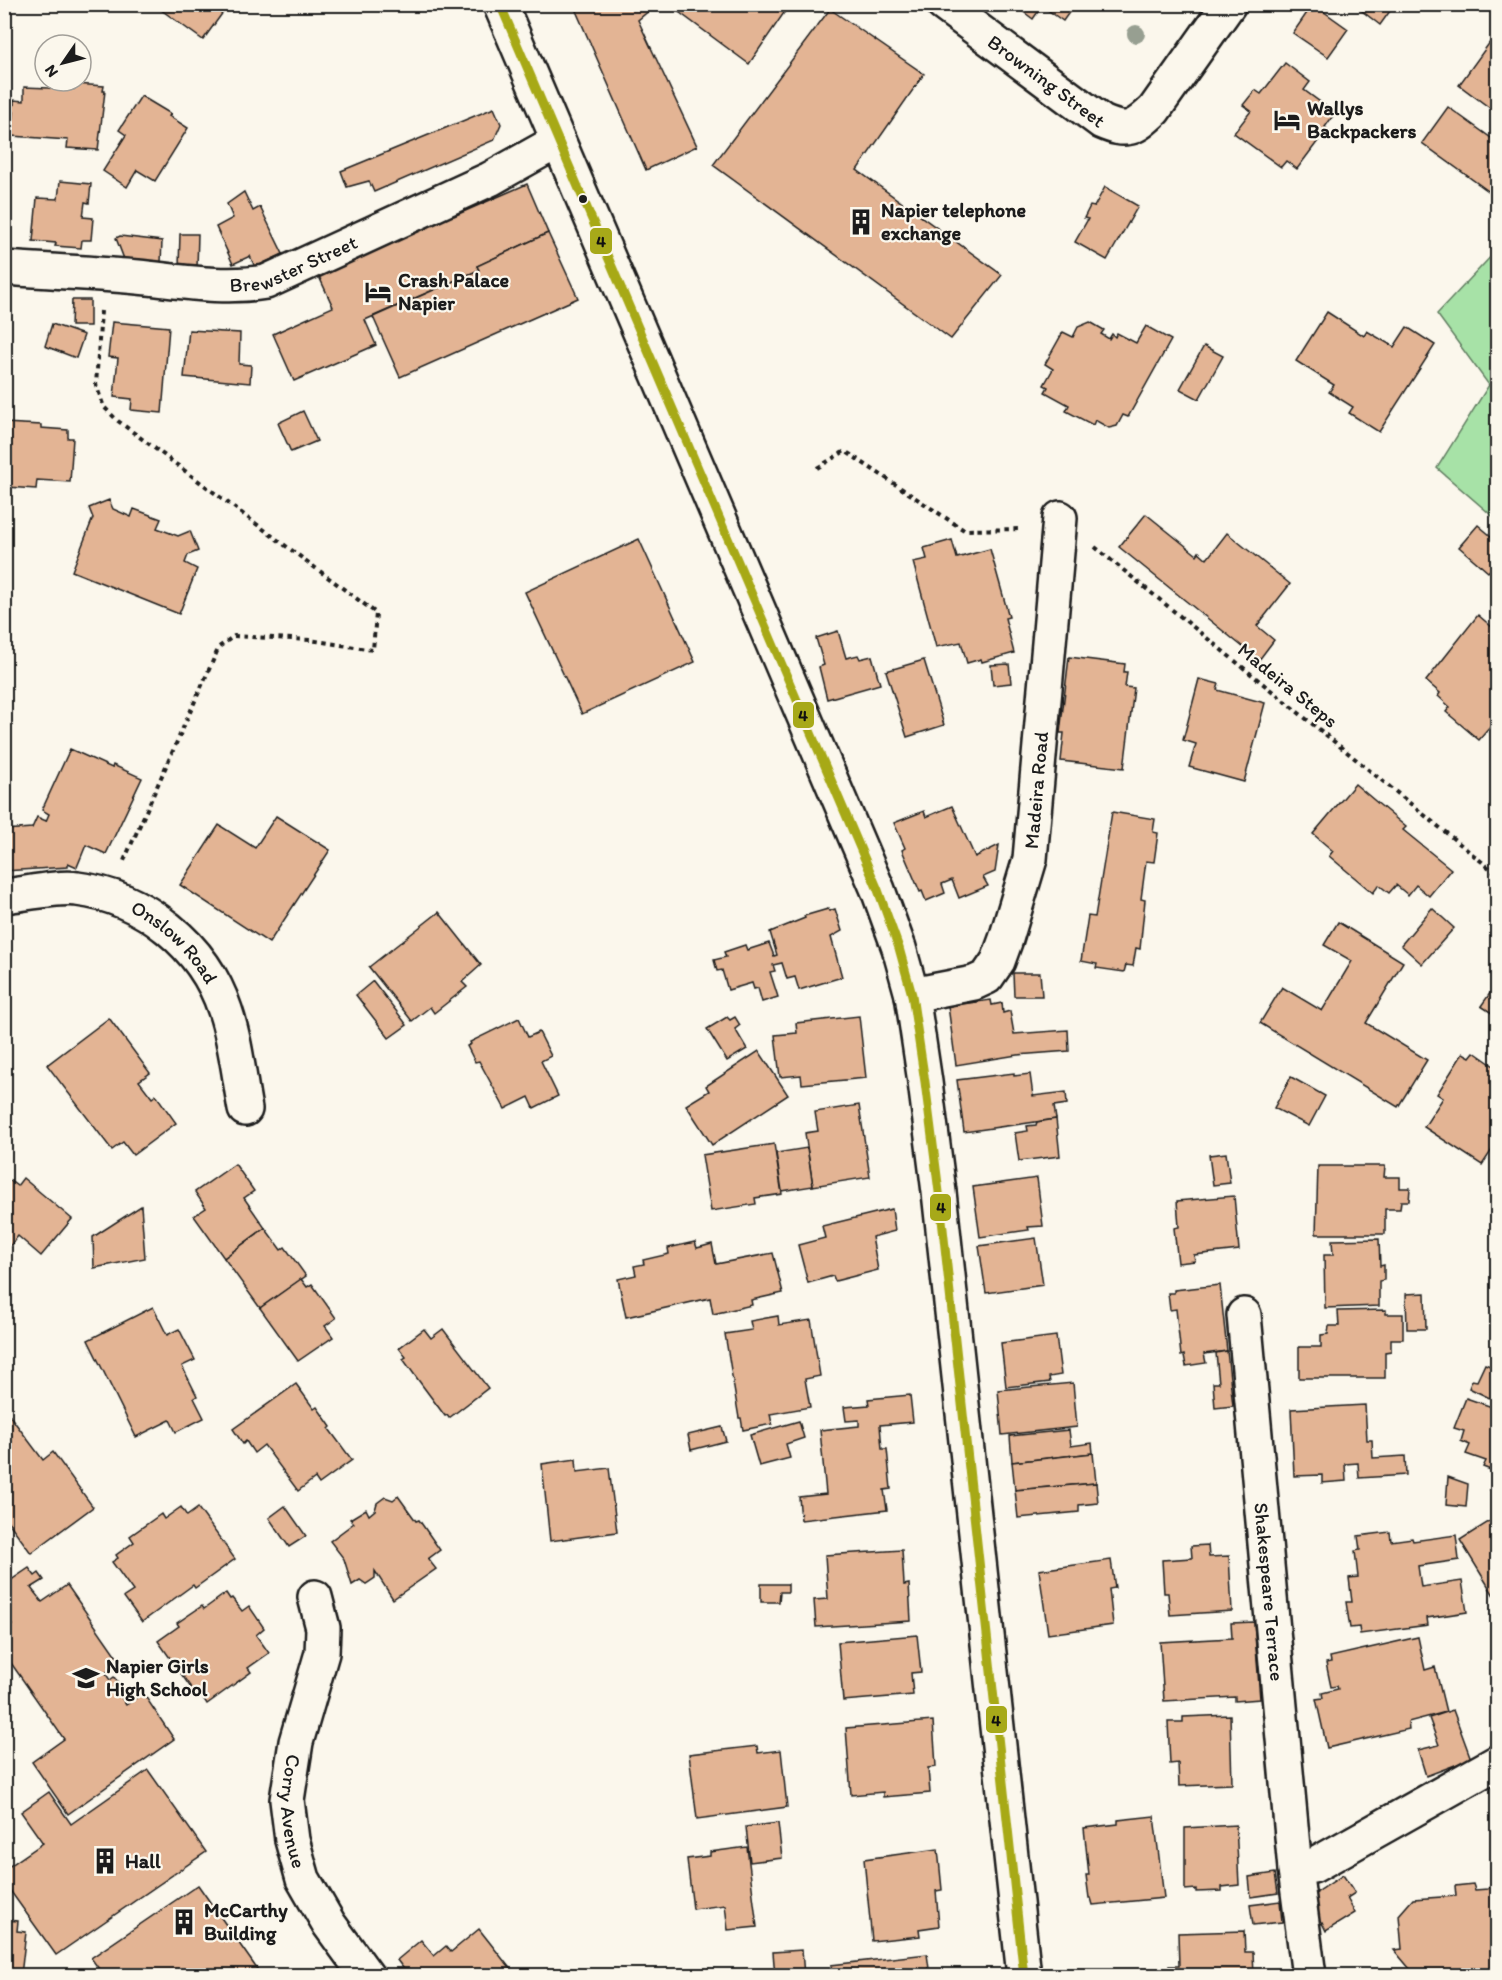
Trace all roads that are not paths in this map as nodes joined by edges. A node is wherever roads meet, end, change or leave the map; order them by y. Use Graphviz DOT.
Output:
graph roads {
  1 [pos="500,4"];
  2 [pos="943,4"];
  3 [pos="1229,4"];
  4 [pos="558,141"];
  5 [pos="4,268"];
  6 [pos="1059,523"];
  7 [pos="4,896"];
  8 [pos="912,995"];
  9 [pos="245,1109"];
  10 [pos="1244,1315"];
  11 [pos="315,1597"];
  12 [pos="1497,1762"];
  13 [pos="1295,1869"];
  14 [pos="368,1976"];
  15 [pos="1024,1976"];
  16 [pos="1309,1976"];
  1 -- 4 [label="street"];
  2 -- 3 [label="street, Browning Street"];
  4 -- 5 [label="street, Brewster Street"];
  4 -- 8 [label="street"];
  6 -- 8 [label="street, Madeira Road"];
  7 -- 9 [label="street, Onslow Road"];
  8 -- 15 [label="street"];
  10 -- 13 [label="street, Shakespeare Terrace"];
  11 -- 14 [label="street, Corry Avenue"];
  12 -- 13 [label="street"];
  13 -- 16 [label="street, Shakespeare Terrace"];
}
